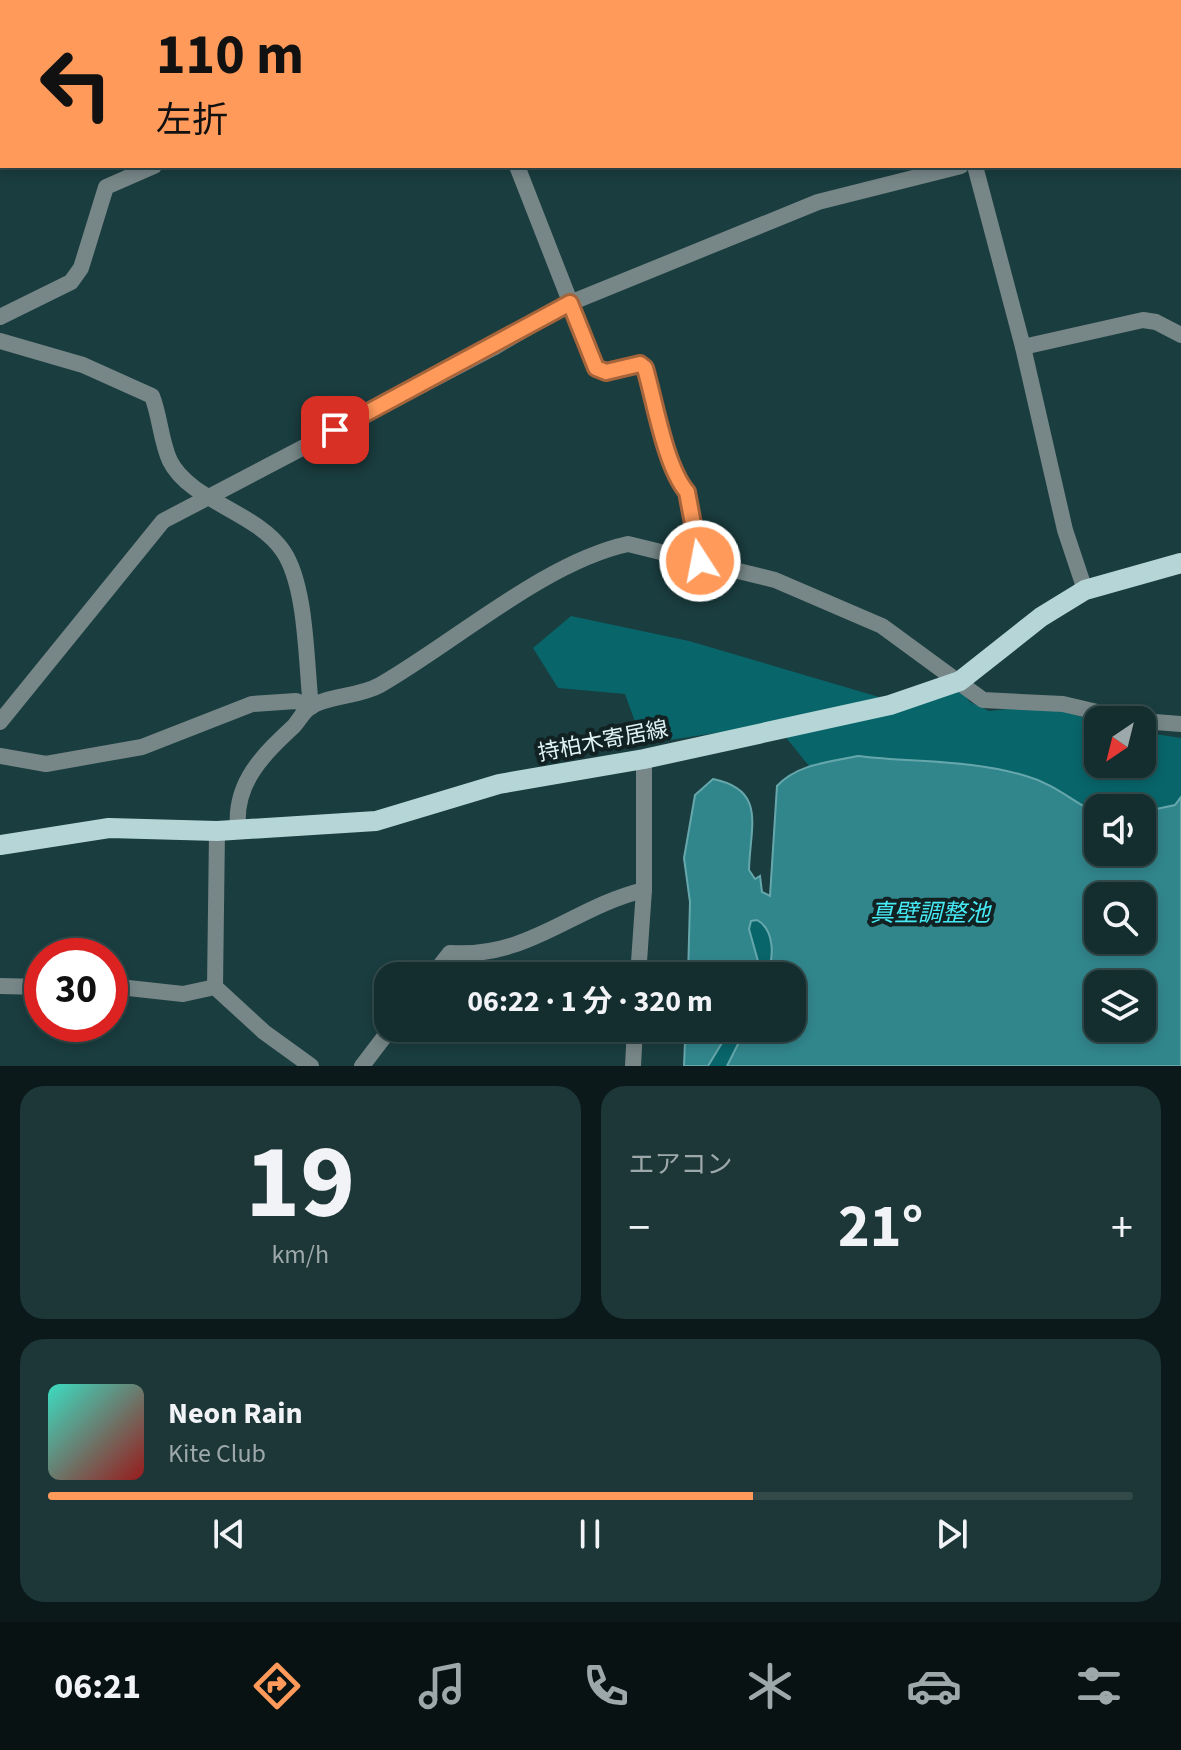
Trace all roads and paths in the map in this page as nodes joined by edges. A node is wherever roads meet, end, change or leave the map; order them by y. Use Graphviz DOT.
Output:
graph roads {
  1 [pos="149,168"];
  2 [pos="518,168"];
  3 [pos="953,168"];
  4 [pos="976,168"];
  5 [pos="570,303"];
  6 [pos="0,317"];
  7 [pos="1181,335"];
  8 [pos="0,341"];
  9 [pos="1023,347"];
  10 [pos="207,499"];
  11 [pos="700,561"];
  12 [pos="1181,563"];
  13 [pos="1085,590"];
  14 [pos="960,681"];
  15 [pos="311,707"];
  16 [pos="1084,709"];
  17 [pos="0,722"];
  18 [pos="1156,722"];
  19 [pos="1181,724"];
  20 [pos="0,756"];
  21 [pos="644,759"];
  22 [pos="228,829"];
  23 [pos="0,845"];
  24 [pos="644,890"];
  25 [pos="443,962"];
  26 [pos="639,962"];
  27 [pos="0,986"];
  28 [pos="24,987"];
  29 [pos="215,987"];
  30 [pos="128,988"];
  31 [pos="380,1042"];
  32 [pos="634,1042"];
  33 [pos="311,1066"];
  34 [pos="362,1066"];
  35 [pos="633,1066"];
  1 -- 6 [label="street"];
  2 -- 5 [label="street"];
  3 -- 5 [label="street"];
  4 -- 9 [label="street"];
  5 -- 10 [label="street"];
  5 -- 11 [label="street"];
  7 -- 9 [label="street"];
  8 -- 10 [label="street"];
  9 -- 13 [label="street"];
  10 -- 15 [label="street"];
  10 -- 17 [label="street"];
  11 -- 14 [label="street"];
  11 -- 15 [label="street"];
  12 -- 13 [label="main road, 持柏木寄居線"];
  13 -- 14 [label="main road, 持柏木寄居線"];
  14 -- 16 [label="street"];
  14 -- 21 [label="main road, 持柏木寄居線"];
  15 -- 20 [label="street"];
  15 -- 22 [label="street"];
  18 -- 19 [label="street"];
  21 -- 22 [label="main road, 持柏木寄居線"];
  21 -- 24 [label="street"];
  22 -- 23 [label="main road, 持柏木寄居線"];
  22 -- 29 [label="street"];
  24 -- 25 [label="street"];
  24 -- 26 [label="street"];
  27 -- 28 [label="street"];
  29 -- 30 [label="street"];
  29 -- 33 [label="street"];
  31 -- 34 [label="street"];
  32 -- 35 [label="street"];
}
